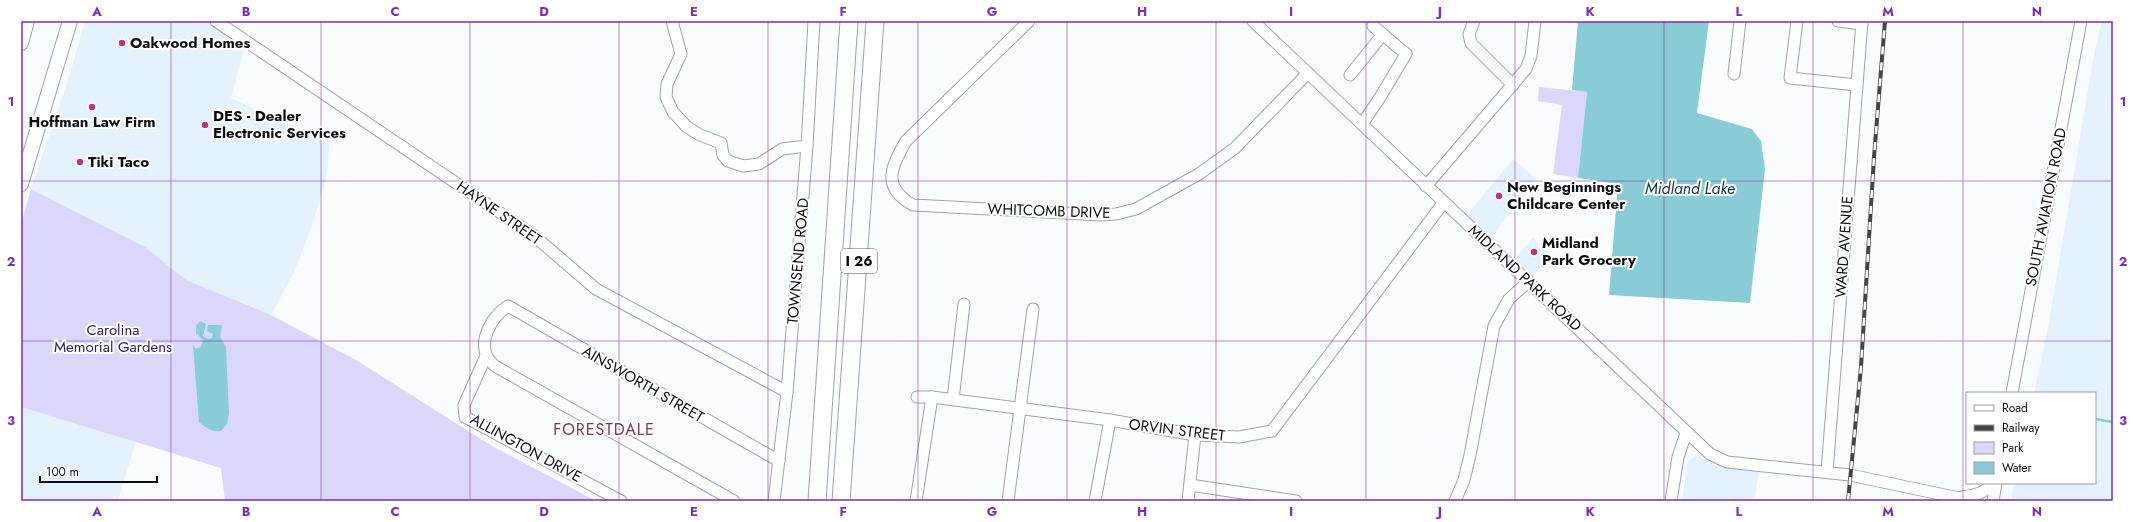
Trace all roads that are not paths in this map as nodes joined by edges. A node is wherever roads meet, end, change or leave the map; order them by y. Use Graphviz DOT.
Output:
graph roads {
  1 [pos="28,21"];
  2 [pos="70,21"];
  3 [pos="216,21"];
  4 [pos="672,21"];
  5 [pos="814,21"];
  6 [pos="849,21"];
  7 [pos="875,21"];
  8 [pos="1029,21"];
  9 [pos="1253,21"];
  10 [pos="1474,21"];
  11 [pos="1535,21"];
  12 [pos="1740,21"];
  13 [pos="1797,21"];
  14 [pos="1838,21"];
  15 [pos="2080,21"];
  16 [pos="1862,22"];
  17 [pos="1373,26"];
  18 [pos="1383,34"];
  19 [pos="21,43"];
  20 [pos="1308,73"];
  21 [pos="1734,74"];
  22 [pos="1350,75"];
  23 [pos="1513,84"];
  24 [pos="1857,85"];
  25 [pos="1362,124"];
  26 [pos="807,146"];
  27 [pos="21,184"];
  28 [pos="1426,186"];
  29 [pos="1444,202"];
  30 [pos="1529,281"];
  31 [pos="964,304"];
  32 [pos="1033,309"];
  33 [pos="486,356"];
  34 [pos="787,392"];
  35 [pos="2012,392"];
  36 [pos="917,397"];
  37 [pos="932,397"];
  38 [pos="953,400"];
  39 [pos="1021,408"];
  40 [pos="1110,420"];
  41 [pos="1686,433"];
  42 [pos="1195,435"];
  43 [pos="778,461"];
  44 [pos="1827,472"];
  45 [pos="1991,484"];
  46 [pos="1996,484"];
  47 [pos="1190,485"];
  48 [pos="1958,499"];
  49 [pos="621,501"];
  50 [pos="734,501"];
  51 [pos="774,501"];
  52 [pos="817,501"];
  53 [pos="841,501"];
  54 [pos="916,501"];
  55 [pos="1008,501"];
  56 [pos="1095,501"];
  57 [pos="1188,501"];
  58 [pos="1296,501"];
  59 [pos="1455,501"];
  60 [pos="1672,501"];
  61 [pos="1973,501"];
  62 [pos="1993,501"];
  1 -- 19 [label="main road"];
  2 -- 27 [label="main road"];
  3 -- 34 [label="street, HAYNE STREET"];
  4 -- 26 [label="street"];
  5 -- 26 [label="street, TOWNSEND ROAD"];
  6 -- 52 [label="highway, I 26"];
  7 -- 53 [label="highway, I 26"];
  8 -- 20 [label="street, WHITCOMB DRIVE"];
  9 -- 20 [label="street, MIDLAND PARK ROAD"];
  10 -- 23 [label="street"];
  11 -- 23 [label="street"];
  12 -- 21 [label="street"];
  13 -- 24 [label="street"];
  14 -- 16 [label="street"];
  15 -- 35 [label="street, SOUTH AVIATION ROAD"];
  16 -- 24 [label="street, WARD AVENUE"];
  17 -- 18 [label="street"];
  18 -- 22 [label="street"];
  18 -- 25 [label="street"];
  20 -- 25 [label="street, MIDLAND PARK ROAD"];
  23 -- 28 [label="street"];
  24 -- 44 [label="street, WARD AVENUE"];
  25 -- 28 [label="street, MIDLAND PARK ROAD"];
  26 -- 34 [label="street, TOWNSEND ROAD"];
  28 -- 29 [label="street, MIDLAND PARK ROAD"];
  29 -- 30 [label="street, MIDLAND PARK ROAD"];
  29 -- 42 [label="street, ORVIN STREET"];
  30 -- 41 [label="street, MIDLAND PARK ROAD"];
  30 -- 59 [label="street"];
  31 -- 38 [label="street"];
  32 -- 39 [label="street"];
  33 -- 43 [label="street, AINSWORTH STREET"];
  33 -- 49 [label="street, ALLINGTON DRIVE"];
  33 -- 50 [label="street"];
  34 -- 43 [label="street, TOWNSEND ROAD"];
  36 -- 37 [label="street, ORVIN STREET"];
  37 -- 38 [label="street, ORVIN STREET"];
  37 -- 54 [label="street"];
  38 -- 39 [label="street, ORVIN STREET"];
  39 -- 40 [label="street, ORVIN STREET"];
  39 -- 55 [label="street"];
  40 -- 42 [label="street, ORVIN STREET"];
  40 -- 56 [label="street"];
  41 -- 44 [label="street, MIDLAND PARK ROAD"];
  41 -- 60 [label="street"];
  42 -- 47 [label="street"];
  43 -- 51 [label="street, TOWNSEND ROAD"];
  44 -- 48 [label="street, MIDLAND PARK ROAD"];
  45 -- 48 [label="street"];
  46 -- 62 [label="street"];
  47 -- 57 [label="street"];
  47 -- 58 [label="street"];
  48 -- 61 [label="street, MIDLAND PARK ROAD"];
}
